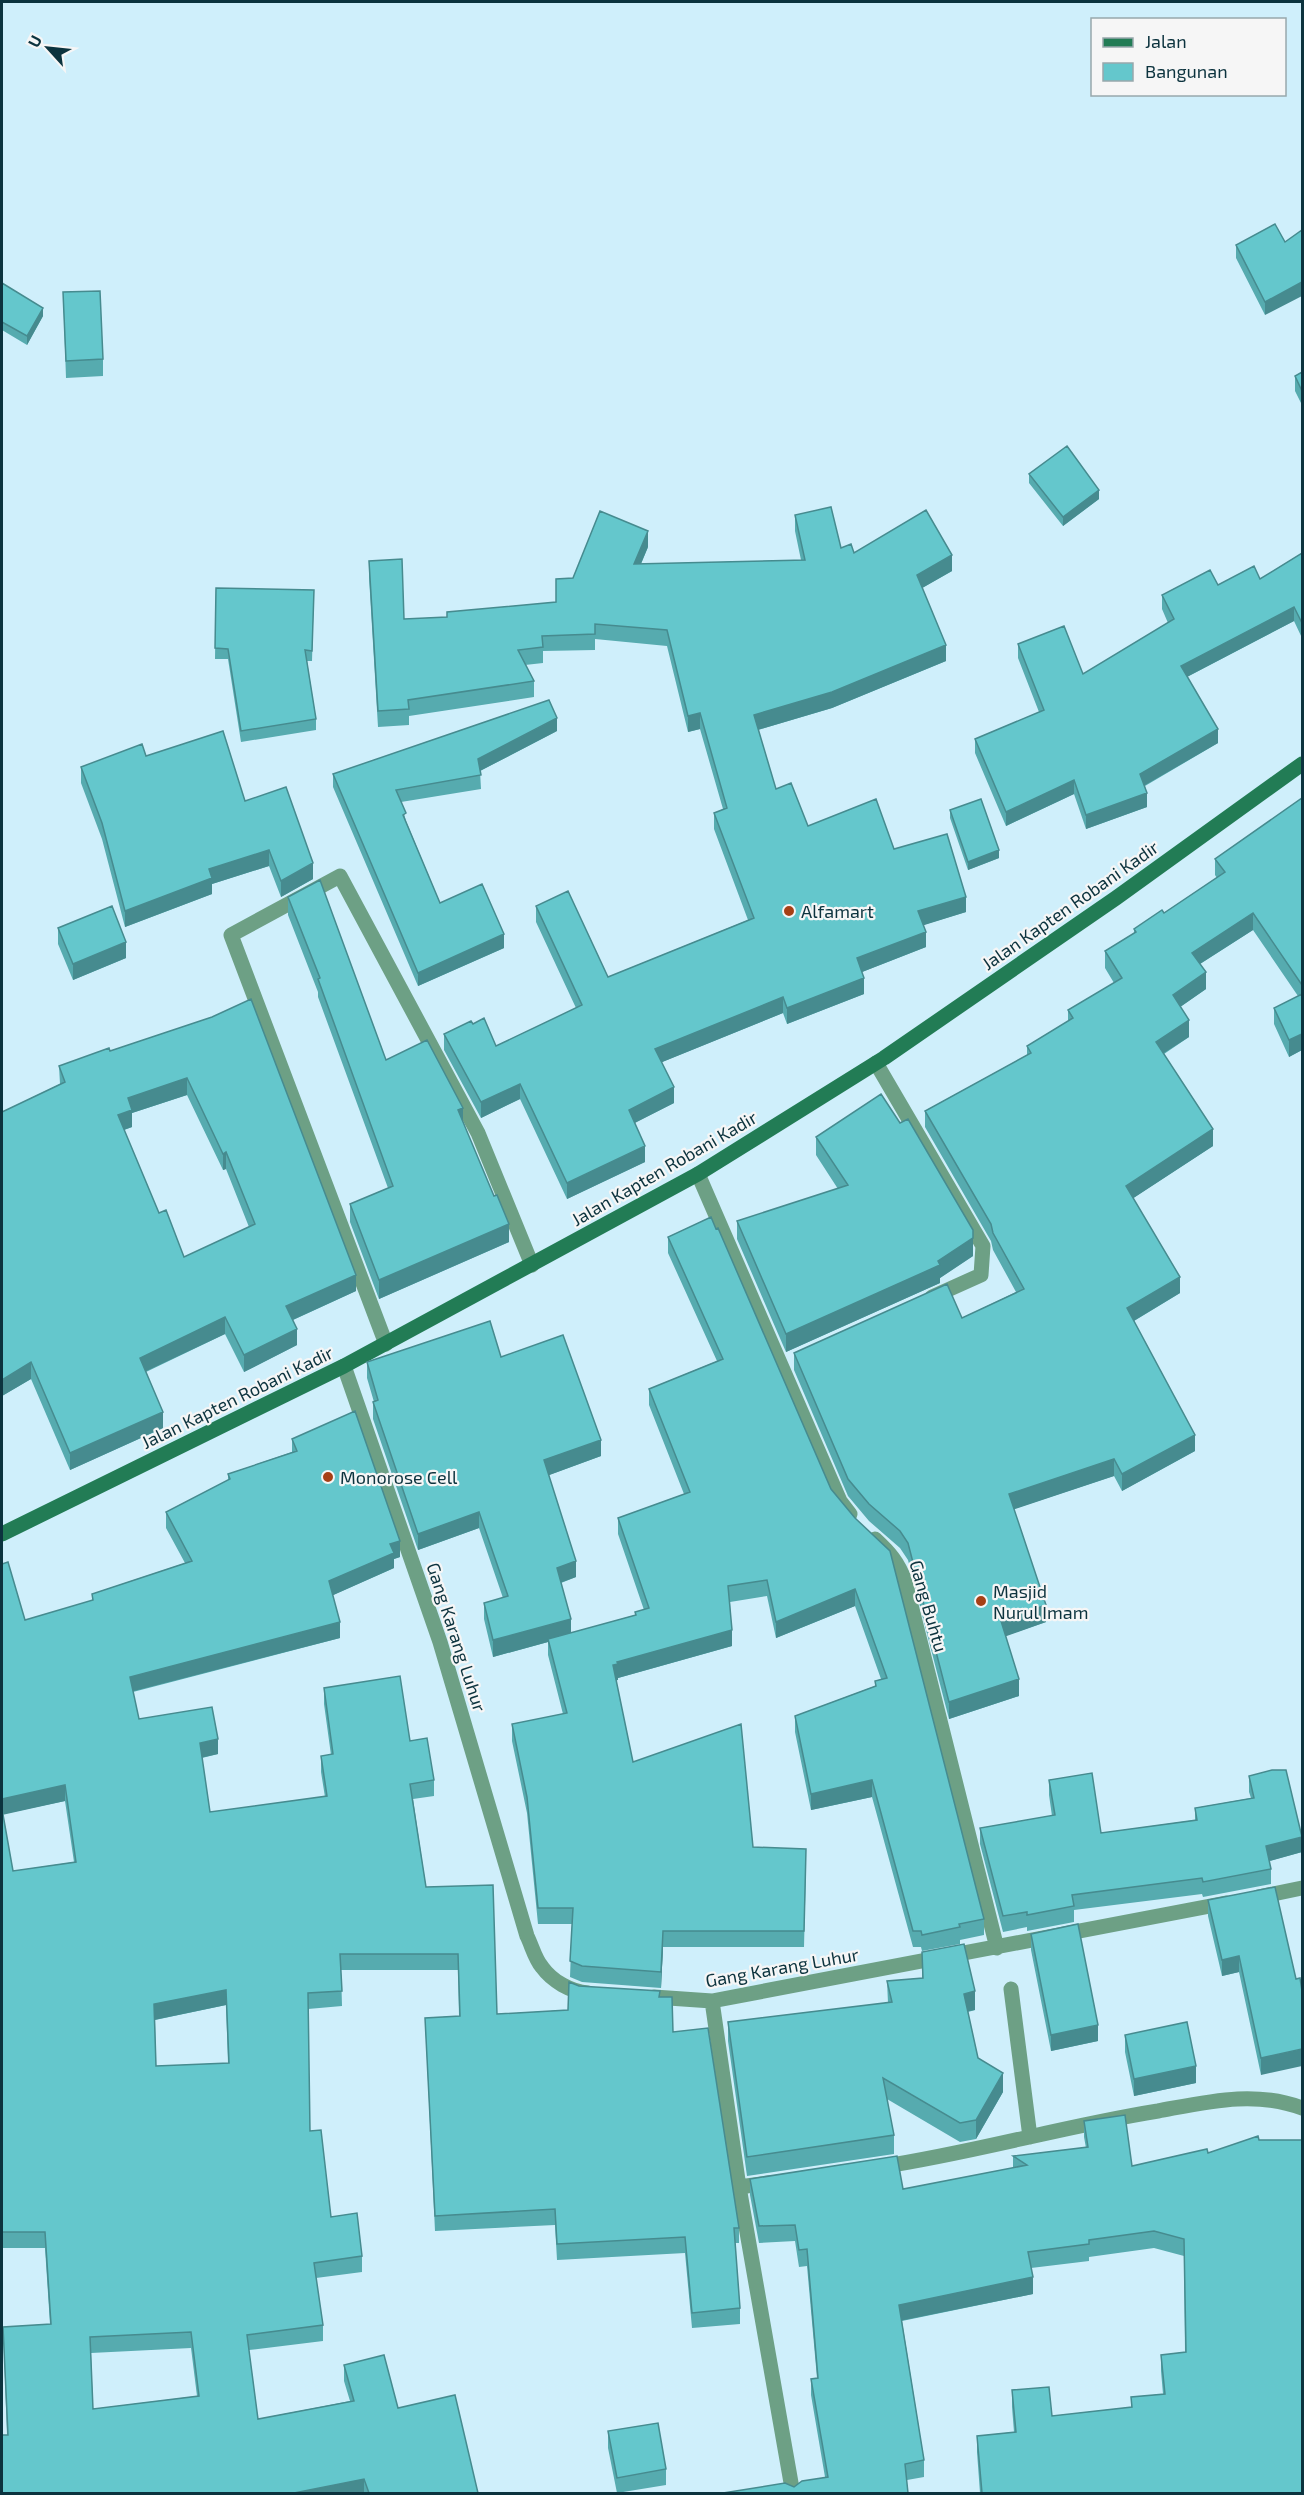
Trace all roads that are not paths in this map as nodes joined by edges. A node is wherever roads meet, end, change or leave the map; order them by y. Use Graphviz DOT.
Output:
graph roads {
  1 [pos="1302,764"];
  2 [pos="876,1064"];
  3 [pos="699,1174"];
  4 [pos="532,1265"];
  5 [pos="918,1304"];
  6 [pos="386,1344"];
  7 [pos="344,1366"];
  8 [pos="2,1534"];
  9 [pos="1302,1888"];
  10 [pos="997,1948"];
  11 [pos="1011,1989"];
  12 [pos="602,1994"];
  13 [pos="635,1996"];
  14 [pos="712,2001"];
  15 [pos="1302,2108"];
  16 [pos="1030,2137"];
  17 [pos="866,2169"];
  18 [pos="786,2181"];
  19 [pos="739,2187"];
  20 [pos="793,2493"];
  1 -- 2 [label="main road, Jalan Kapten Robani Kadir"];
  2 -- 3 [label="main road, Jalan Kapten Robani Kadir"];
  2 -- 5 [label="street"];
  3 -- 4 [label="main road, Jalan Kapten Robani Kadir"];
  3 -- 10 [label="street, Gang Buhtu"];
  4 -- 6 [label="main road, Jalan Kapten Robani Kadir"];
  4 -- 6 [label="street"];
  6 -- 7 [label="main road, Jalan Kapten Robani Kadir"];
  7 -- 8 [label="main road, Jalan Kapten Robani Kadir"];
  7 -- 12 [label="street, Gang Karang Luhur"];
  9 -- 10 [label="street, Gang Karang Luhur"];
  10 -- 14 [label="street, Gang Karang Luhur"];
  11 -- 16 [label="street"];
  13 -- 14 [label="street, Gang Karang Luhur"];
  14 -- 19 [label="street"];
  15 -- 16 [label="street"];
  16 -- 17 [label="street"];
  18 -- 19 [label="street"];
  19 -- 20 [label="street"];
}
